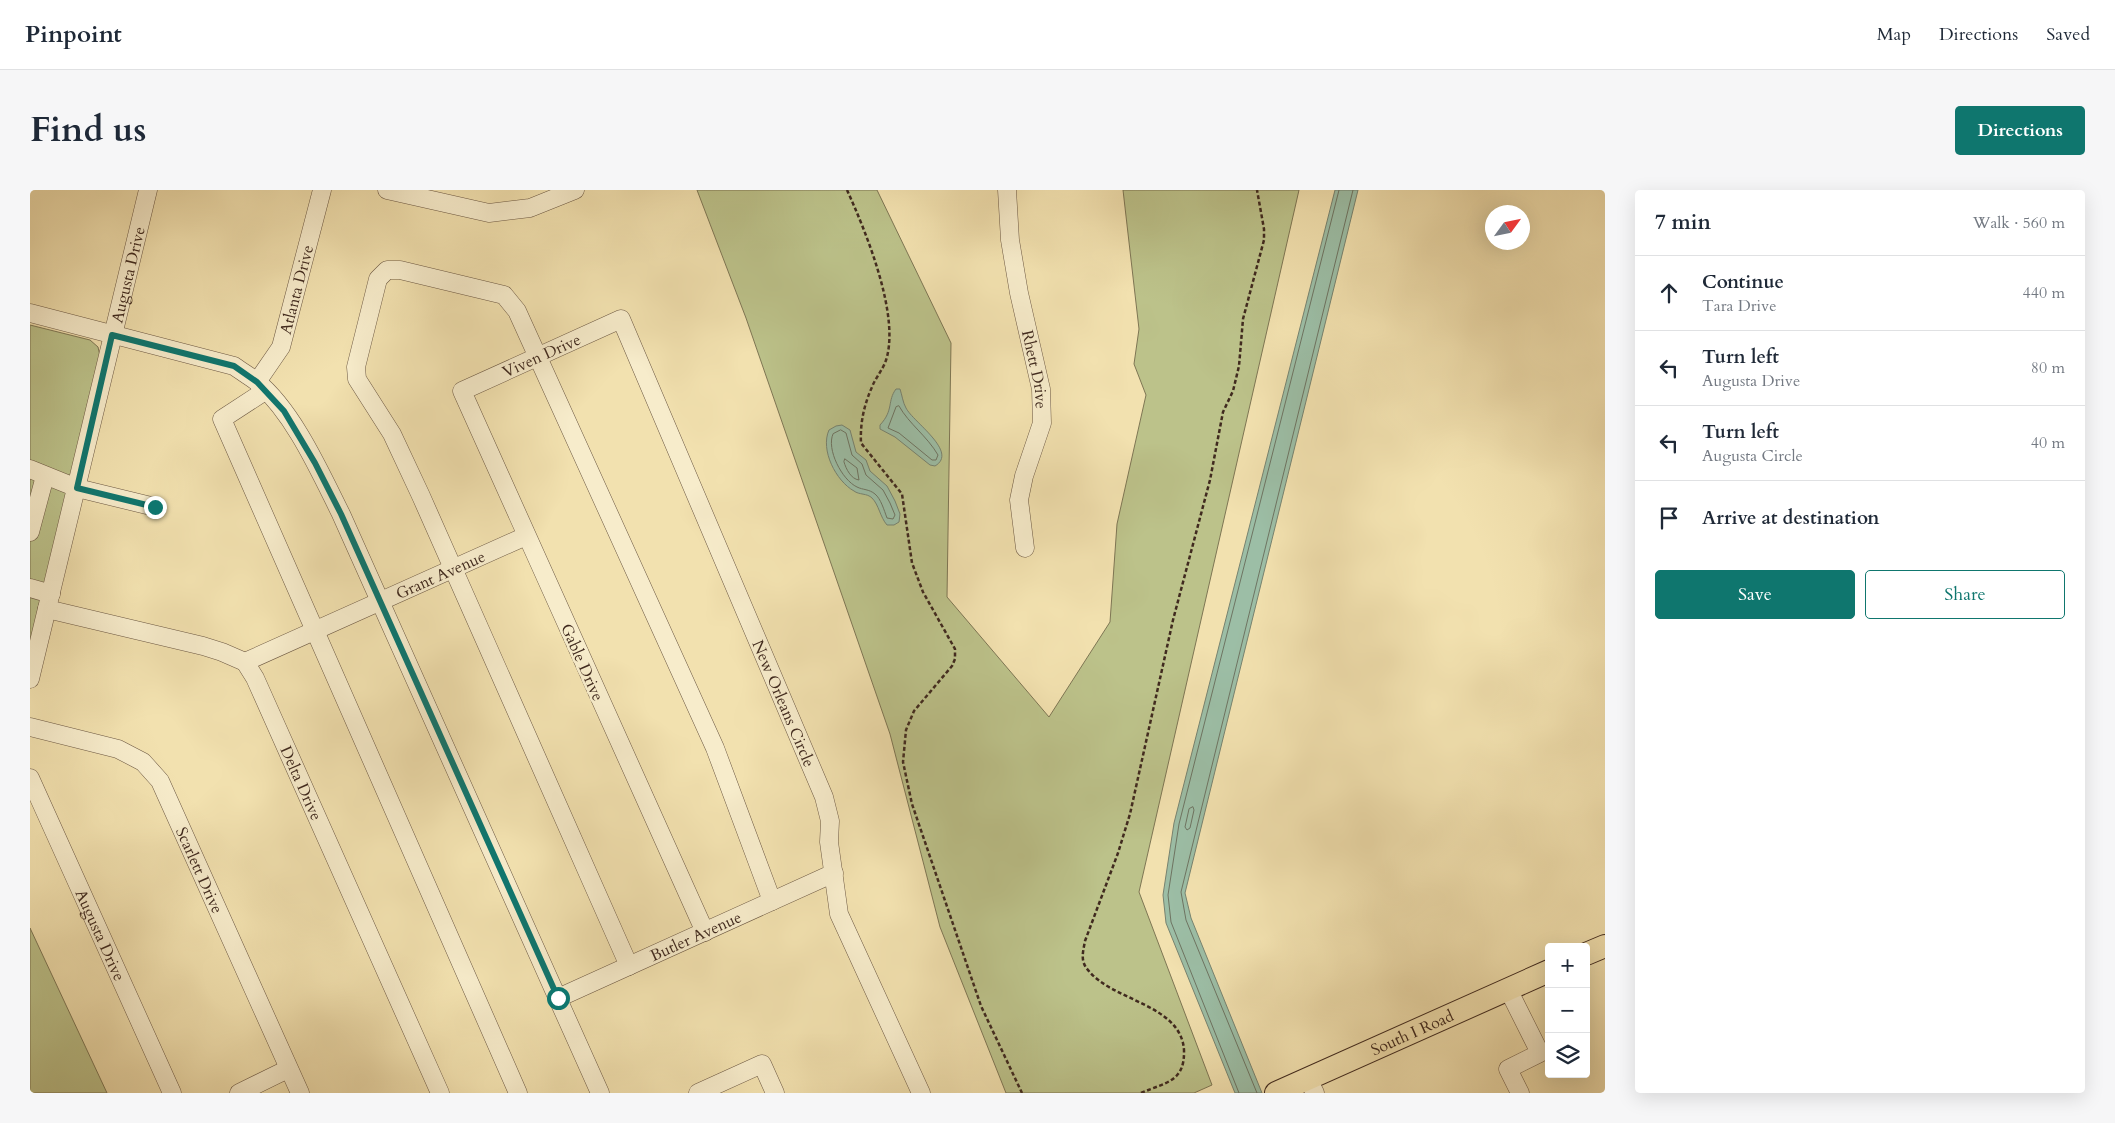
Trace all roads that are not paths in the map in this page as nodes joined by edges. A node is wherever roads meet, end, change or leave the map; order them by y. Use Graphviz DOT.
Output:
graph roads {
  1 [pos="148,190"];
  2 [pos="322,190"];
  3 [pos="387,190"];
  4 [pos="575,190"];
  5 [pos="1002,191"];
  6 [pos="30,313"];
  7 [pos="621,319"];
  8 [pos="112,335"];
  9 [pos="538,357"];
  10 [pos="261,386"];
  11 [pos="462,391"];
  12 [pos="37,472"];
  13 [pos="77,488"];
  14 [pos="155,507"];
  15 [pos="30,532"];
  16 [pos="526,536"];
  17 [pos="1025,548"];
  18 [pos="452,569"];
  19 [pos="30,588"];
  20 [pos="380,601"];
  21 [pos="49,602"];
  22 [pos="315,630"];
  23 [pos="245,662"];
  24 [pos="30,679"];
  25 [pos="30,727"];
  26 [pos="30,778"];
  27 [pos="834,874"];
  28 [pos="772,902"];
  29 [pos="705,932"];
  30 [pos="1605,946"];
  31 [pos="1590,952"];
  32 [pos="629,966"];
  33 [pos="1545,973"];
  34 [pos="1508,989"];
  35 [pos="558,998"];
  36 [pos="1544,1051"];
  37 [pos="288,1069"];
  38 [pos="1312,1086"];
  39 [pos="1278,1092"];
  40 [pos="172,1093"];
  41 [pos="239,1093"];
  42 [pos="300,1093"];
  43 [pos="440,1093"];
  44 [pos="518,1093"];
  45 [pos="600,1093"];
  46 [pos="698,1093"];
  47 [pos="775,1093"];
  48 [pos="921,1093"];
  49 [pos="1520,1093"];
  1 -- 8 [label="street, Augusta Drive"];
  2 -- 10 [label="street, Atlanta Drive"];
  3 -- 4 [label="street"];
  5 -- 17 [label="street, Rhett Drive"];
  6 -- 8 [label="street"];
  7 -- 9 [label="street, Viven Drive"];
  7 -- 27 [label="street, New Orleans Circle"];
  8 -- 10 [label="street"];
  8 -- 13 [label="street, Augusta Drive"];
  9 -- 11 [label="street, Viven Drive"];
  9 -- 18 [label="street"];
  9 -- 28 [label="street"];
  10 -- 20 [label="street"];
  10 -- 22 [label="street"];
  11 -- 16 [label="street, Gable Drive"];
  12 -- 13 [label="street"];
  12 -- 15 [label="street"];
  13 -- 14 [label="street"];
  13 -- 21 [label="street, Augusta Drive"];
  16 -- 18 [label="street, Grant Avenue"];
  16 -- 29 [label="street, Gable Drive"];
  18 -- 20 [label="street, Grant Avenue"];
  18 -- 32 [label="street"];
  19 -- 21 [label="street"];
  20 -- 22 [label="street, Grant Avenue"];
  20 -- 35 [label="street"];
  21 -- 23 [label="street"];
  21 -- 24 [label="street, Augusta Drive"];
  22 -- 23 [label="street, Grant Avenue"];
  22 -- 44 [label="street"];
  23 -- 43 [label="street, Delta Drive"];
  25 -- 37 [label="street, Scarlett Drive"];
  26 -- 40 [label="street, Augusta Drive"];
  27 -- 28 [label="street, Butler Avenue"];
  27 -- 48 [label="street, New Orleans Circle"];
  28 -- 29 [label="street, Butler Avenue"];
  29 -- 32 [label="street, Butler Avenue"];
  30 -- 31 [label="main road"];
  32 -- 35 [label="street, Butler Avenue"];
  33 -- 34 [label="main road, South I Road"];
  34 -- 36 [label="street"];
  34 -- 38 [label="main road, South I Road"];
  35 -- 45 [label="street"];
  36 -- 49 [label="street"];
  37 -- 41 [label="street"];
  37 -- 42 [label="street, Scarlett Drive"];
  38 -- 39 [label="main road, South I Road"];
  46 -- 47 [label="street"];
}
